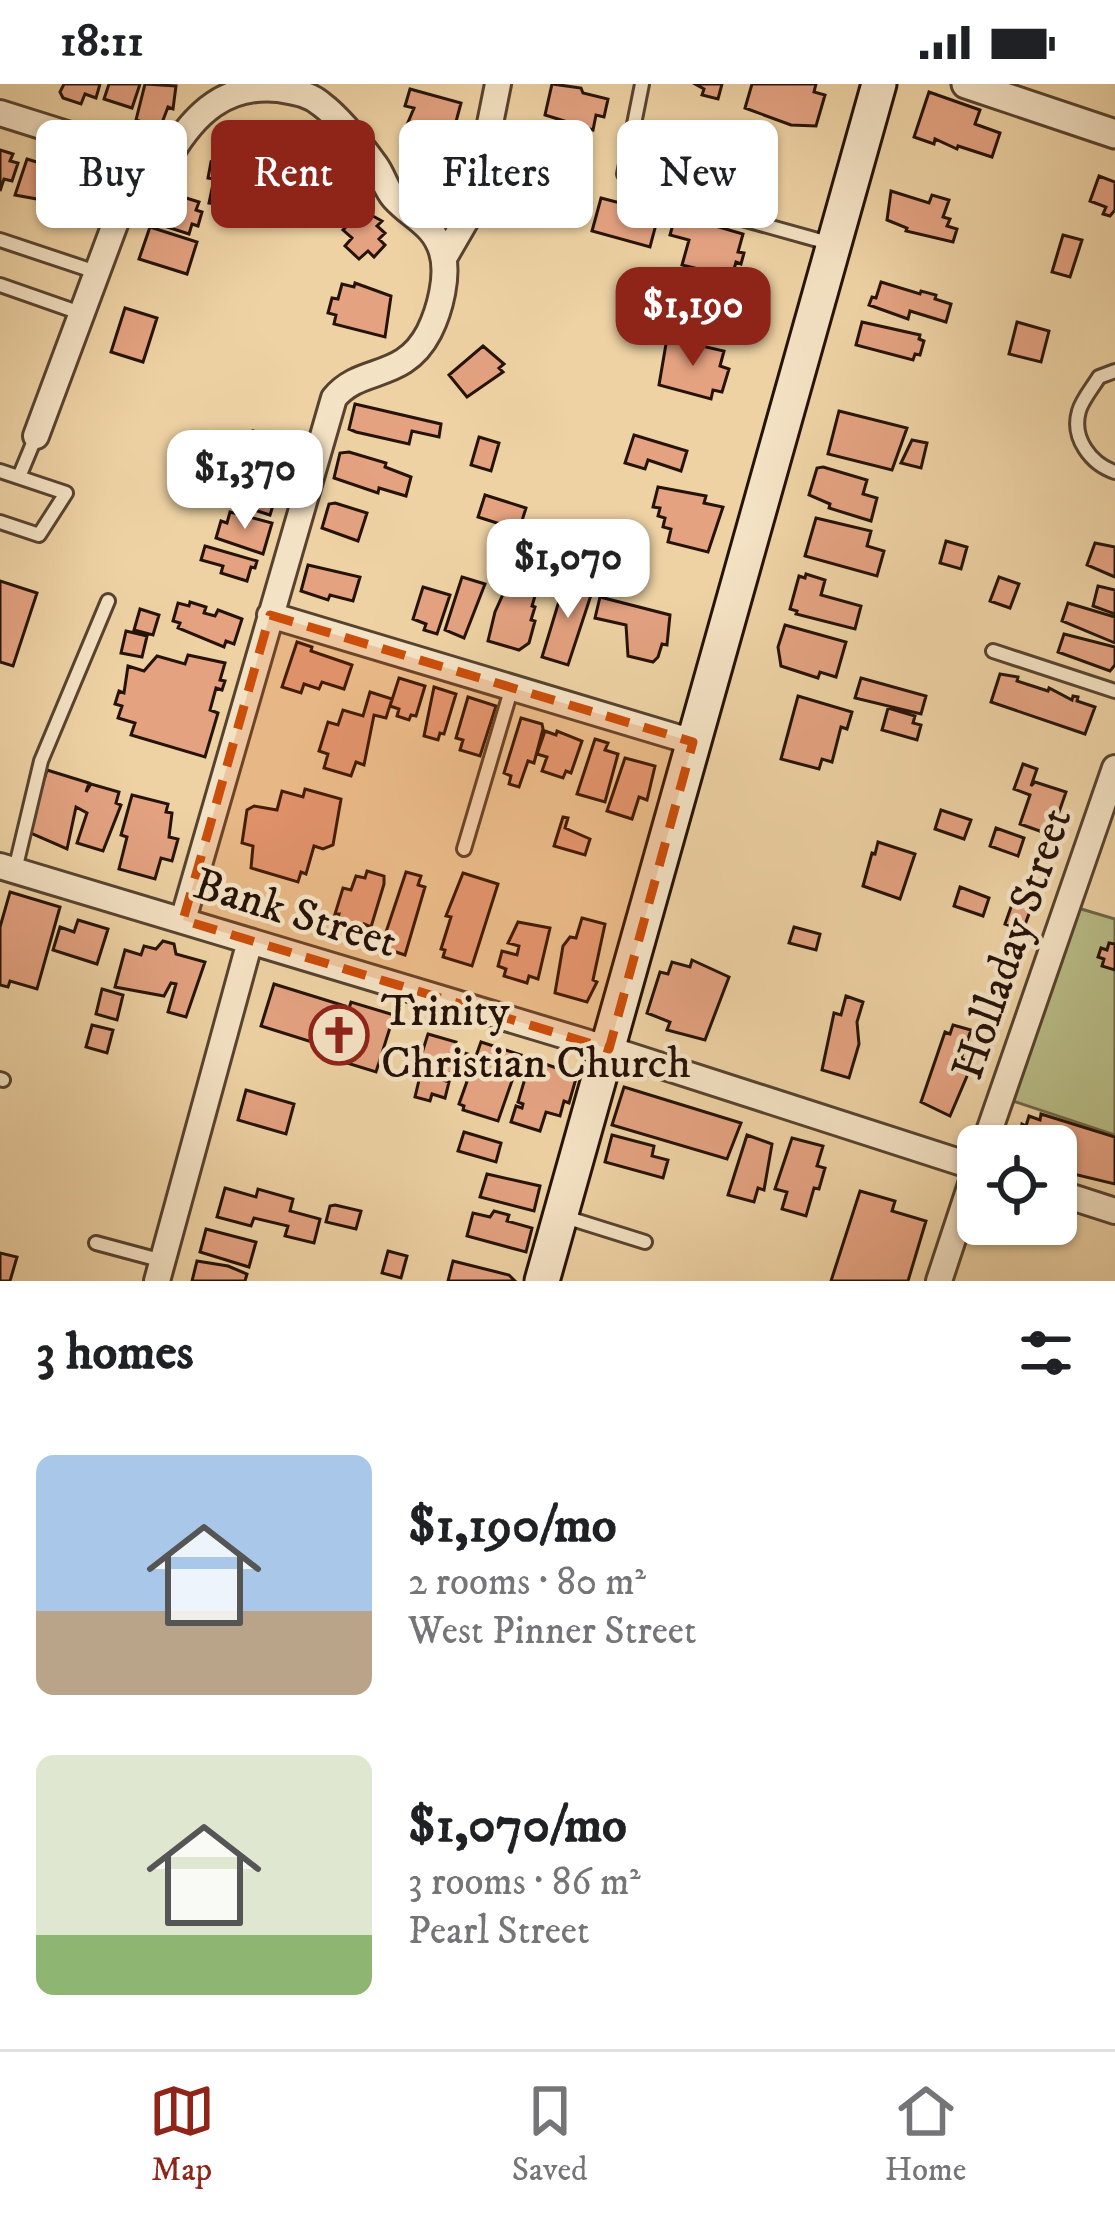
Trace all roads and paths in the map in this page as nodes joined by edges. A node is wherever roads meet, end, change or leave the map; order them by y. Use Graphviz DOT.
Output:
graph roads {
  1 [pos="498,84"];
  2 [pos="642,84"];
  3 [pos="879,84"];
  4 [pos="967,84"];
  5 [pos="0,113"];
  6 [pos="36,124"];
  7 [pos="187,130"];
  8 [pos="1115,134"];
  9 [pos="114,228"];
  10 [pos="0,240"];
  11 [pos="833,244"];
  12 [pos="445,258"];
  13 [pos="98,273"];
  14 [pos="0,285"];
  15 [pos="83,314"];
  16 [pos="1115,371"];
  17 [pos="36,436"];
  18 [pos="0,471"];
  19 [pos="1115,472"];
  20 [pos="19,477"];
  21 [pos="0,522"];
  22 [pos="108,602"];
  23 [pos="270,615"];
  24 [pos="993,651"];
  25 [pos="512,687"];
  26 [pos="1115,691"];
  27 [pos="694,742"];
  28 [pos="1115,768"];
  29 [pos="464,849"];
  30 [pos="7,868"];
  31 [pos="183,920"];
  32 [pos="250,941"];
  33 [pos="609,1049"];
  34 [pos="991,1125"];
  35 [pos="957,1159"];
  36 [pos="1077,1199"];
  37 [pos="1115,1211"];
  38 [pos="561,1216"];
  39 [pos="957,1228"];
  40 [pos="645,1242"];
  41 [pos="96,1243"];
  42 [pos="160,1271"];
  43 [pos="542,1281"];
  44 [pos="939,1281"];
  1 -- 12 [label="street"];
  2 -- 11 [label="lane"];
  3 -- 11 [label="main road"];
  4 -- 8 [label="street"];
  5 -- 6 [label="street"];
  7 -- 12 [label="street"];
  9 -- 13 [label="street"];
  10 -- 13 [label="lane"];
  11 -- 27 [label="main road"];
  12 -- 23 [label="street"];
  13 -- 15 [label="street"];
  14 -- 15 [label="lane"];
  15 -- 17 [label="street"];
  16 -- 19 [label="lane"];
  17 -- 20 [label="lane"];
  18 -- 20 [label="lane"];
  20 -- 21 [label="lane"];
  22 -- 30 [label="lane"];
  23 -- 25 [label="street"];
  23 -- 31 [label="street"];
  24 -- 26 [label="lane"];
  25 -- 27 [label="street"];
  25 -- 29 [label="lane"];
  27 -- 33 [label="main road"];
  28 -- 34 [label="street, Holladay Street"];
  30 -- 31 [label="street, Bank Street"];
  31 -- 32 [label="street, Bank Street"];
  32 -- 33 [label="street, Bank Street"];
  32 -- 42 [label="street"];
  33 -- 35 [label="street, Bank Street"];
  33 -- 38 [label="main road"];
  36 -- 37 [label="street"];
  38 -- 40 [label="lane"];
  38 -- 43 [label="main road"];
  39 -- 44 [label="street"];
  41 -- 42 [label="lane"];
}
